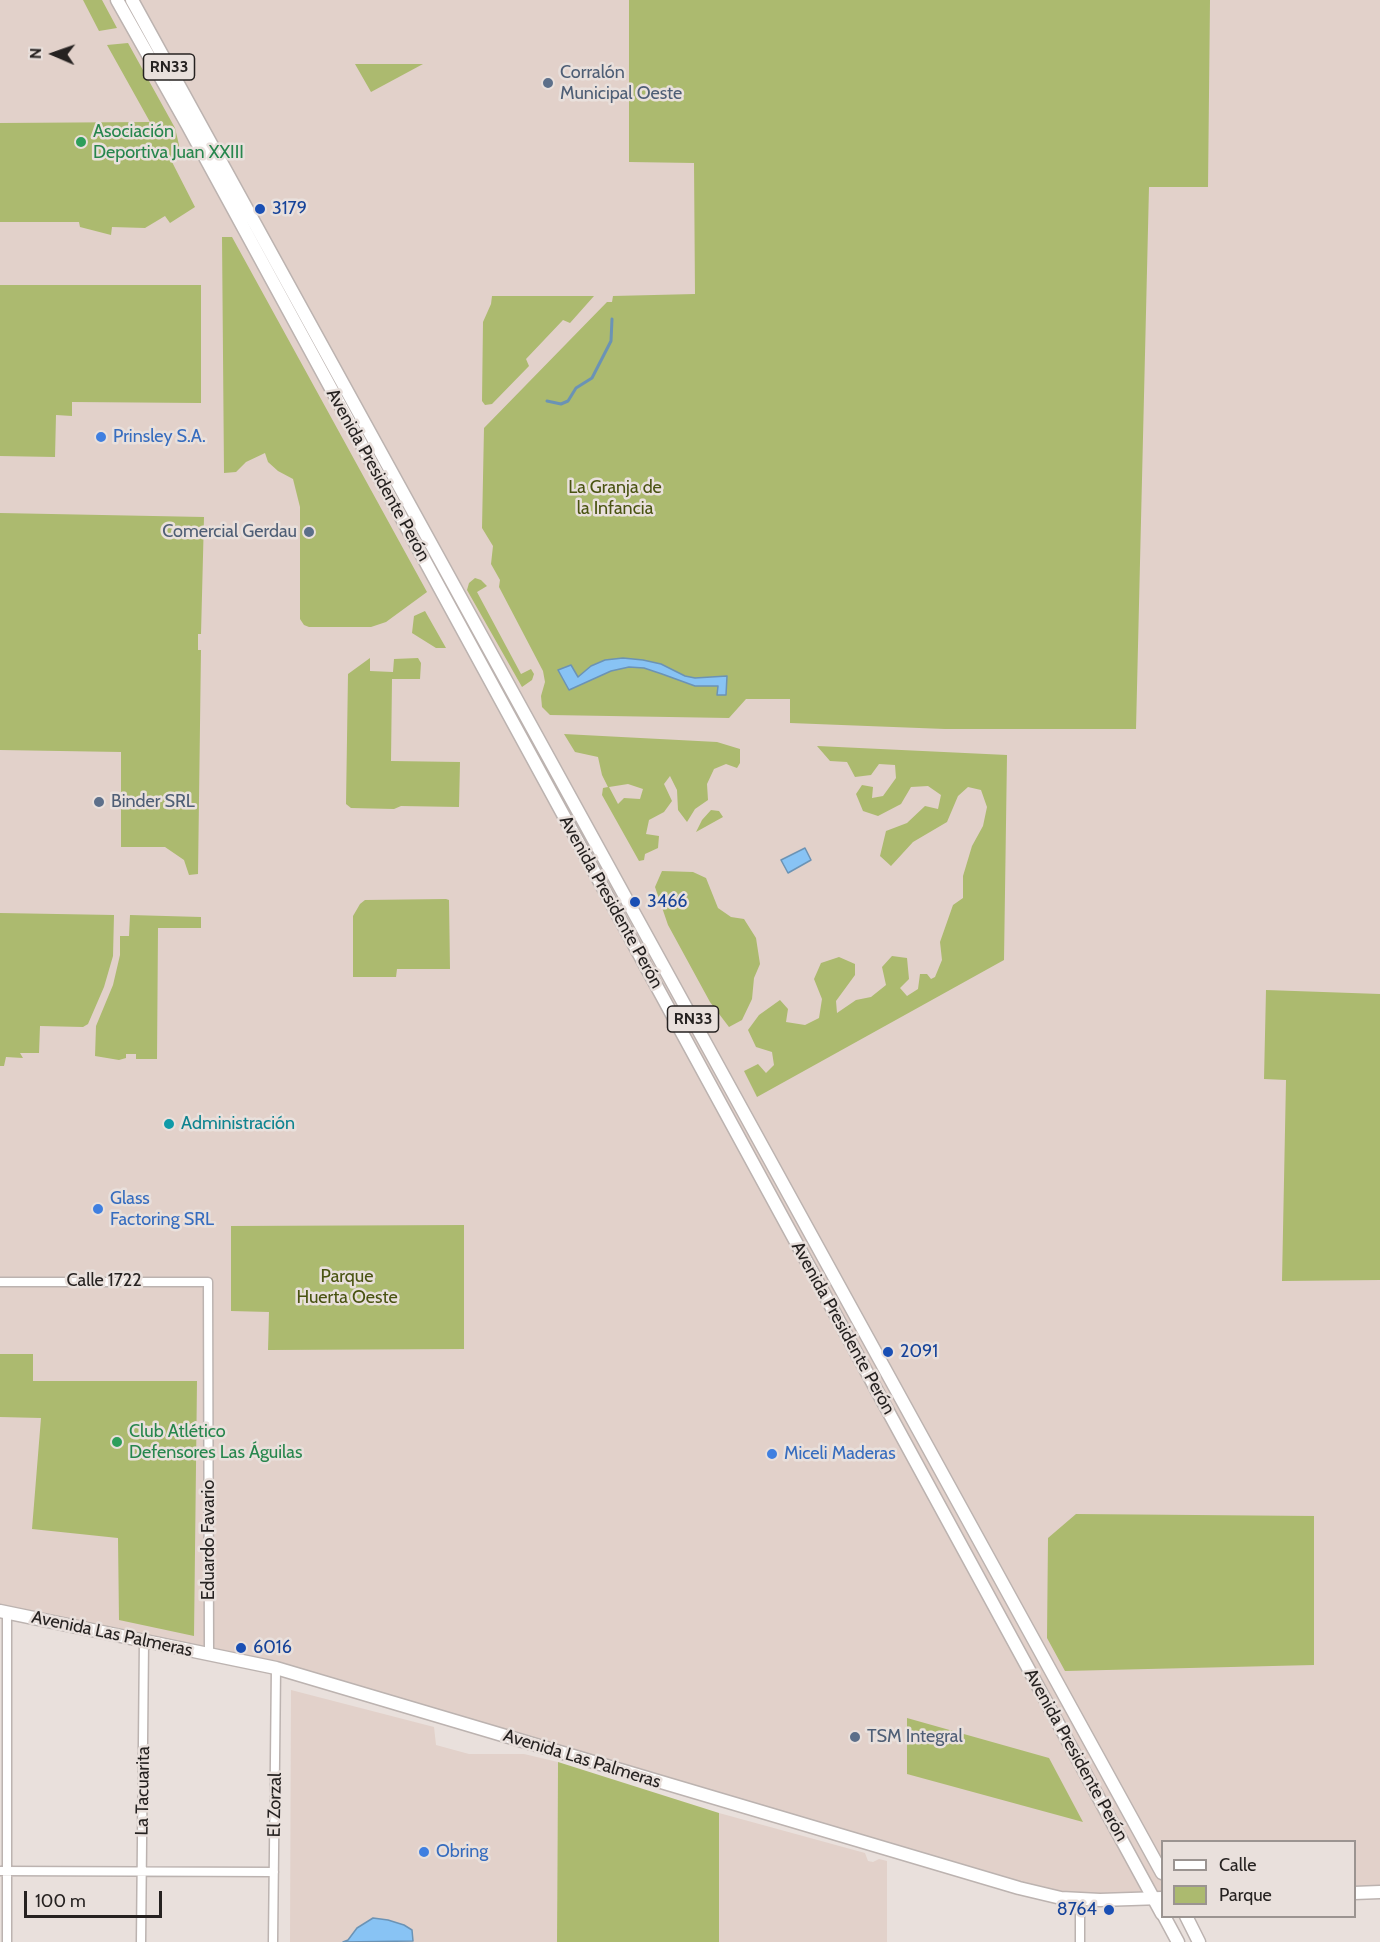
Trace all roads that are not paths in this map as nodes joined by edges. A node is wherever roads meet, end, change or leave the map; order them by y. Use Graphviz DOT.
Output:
graph roads {
  1 [pos="117,0"];
  2 [pos="132,0"];
  3 [pos="0,1281"];
  4 [pos="208,1282"];
  5 [pos="4,1612"];
  6 [pos="144,1641"];
  7 [pos="209,1654"];
  8 [pos="276,1668"];
  9 [pos="4,1871"];
  10 [pos="142,1871"];
  11 [pos="274,1872"];
  12 [pos="1161,1872"];
  13 [pos="1380,1892"];
  14 [pos="1356,1893"];
  15 [pos="1080,1899"];
  16 [pos="1159,1899"];
  17 [pos="1165,1918"];
  18 [pos="1187,1918"];
  19 [pos="7,1942"];
  20 [pos="141,1942"];
  21 [pos="273,1942"];
  22 [pos="1080,1942"];
  23 [pos="1178,1942"];
  24 [pos="1199,1942"];
  1 -- 16 [label="main road, Avenida Presidente Perón / RN33"];
  2 -- 12 [label="main road, Avenida Presidente Perón / RN33"];
  3 -- 4 [label="street, Calle 1722"];
  4 -- 7 [label="street, Eduardo Favario"];
  5 -- 6 [label="main road, Avenida Las Palmeras"];
  5 -- 9 [label="street"];
  6 -- 7 [label="main road, Avenida Las Palmeras"];
  6 -- 10 [label="street, La Tacuarita"];
  7 -- 8 [label="main road, Avenida Las Palmeras"];
  8 -- 11 [label="street, El Zorzal"];
  8 -- 15 [label="main road, Avenida Las Palmeras"];
  9 -- 10 [label="street"];
  9 -- 19 [label="street"];
  10 -- 11 [label="street"];
  10 -- 20 [label="street, La Tacuarita"];
  11 -- 21 [label="street, El Zorzal"];
  13 -- 14 [label="main road"];
  15 -- 16 [label="main road, Avenida Las Palmeras"];
  15 -- 22 [label="street"];
  17 -- 23 [label="main road, RN33"];
  18 -- 24 [label="main road"];
}
